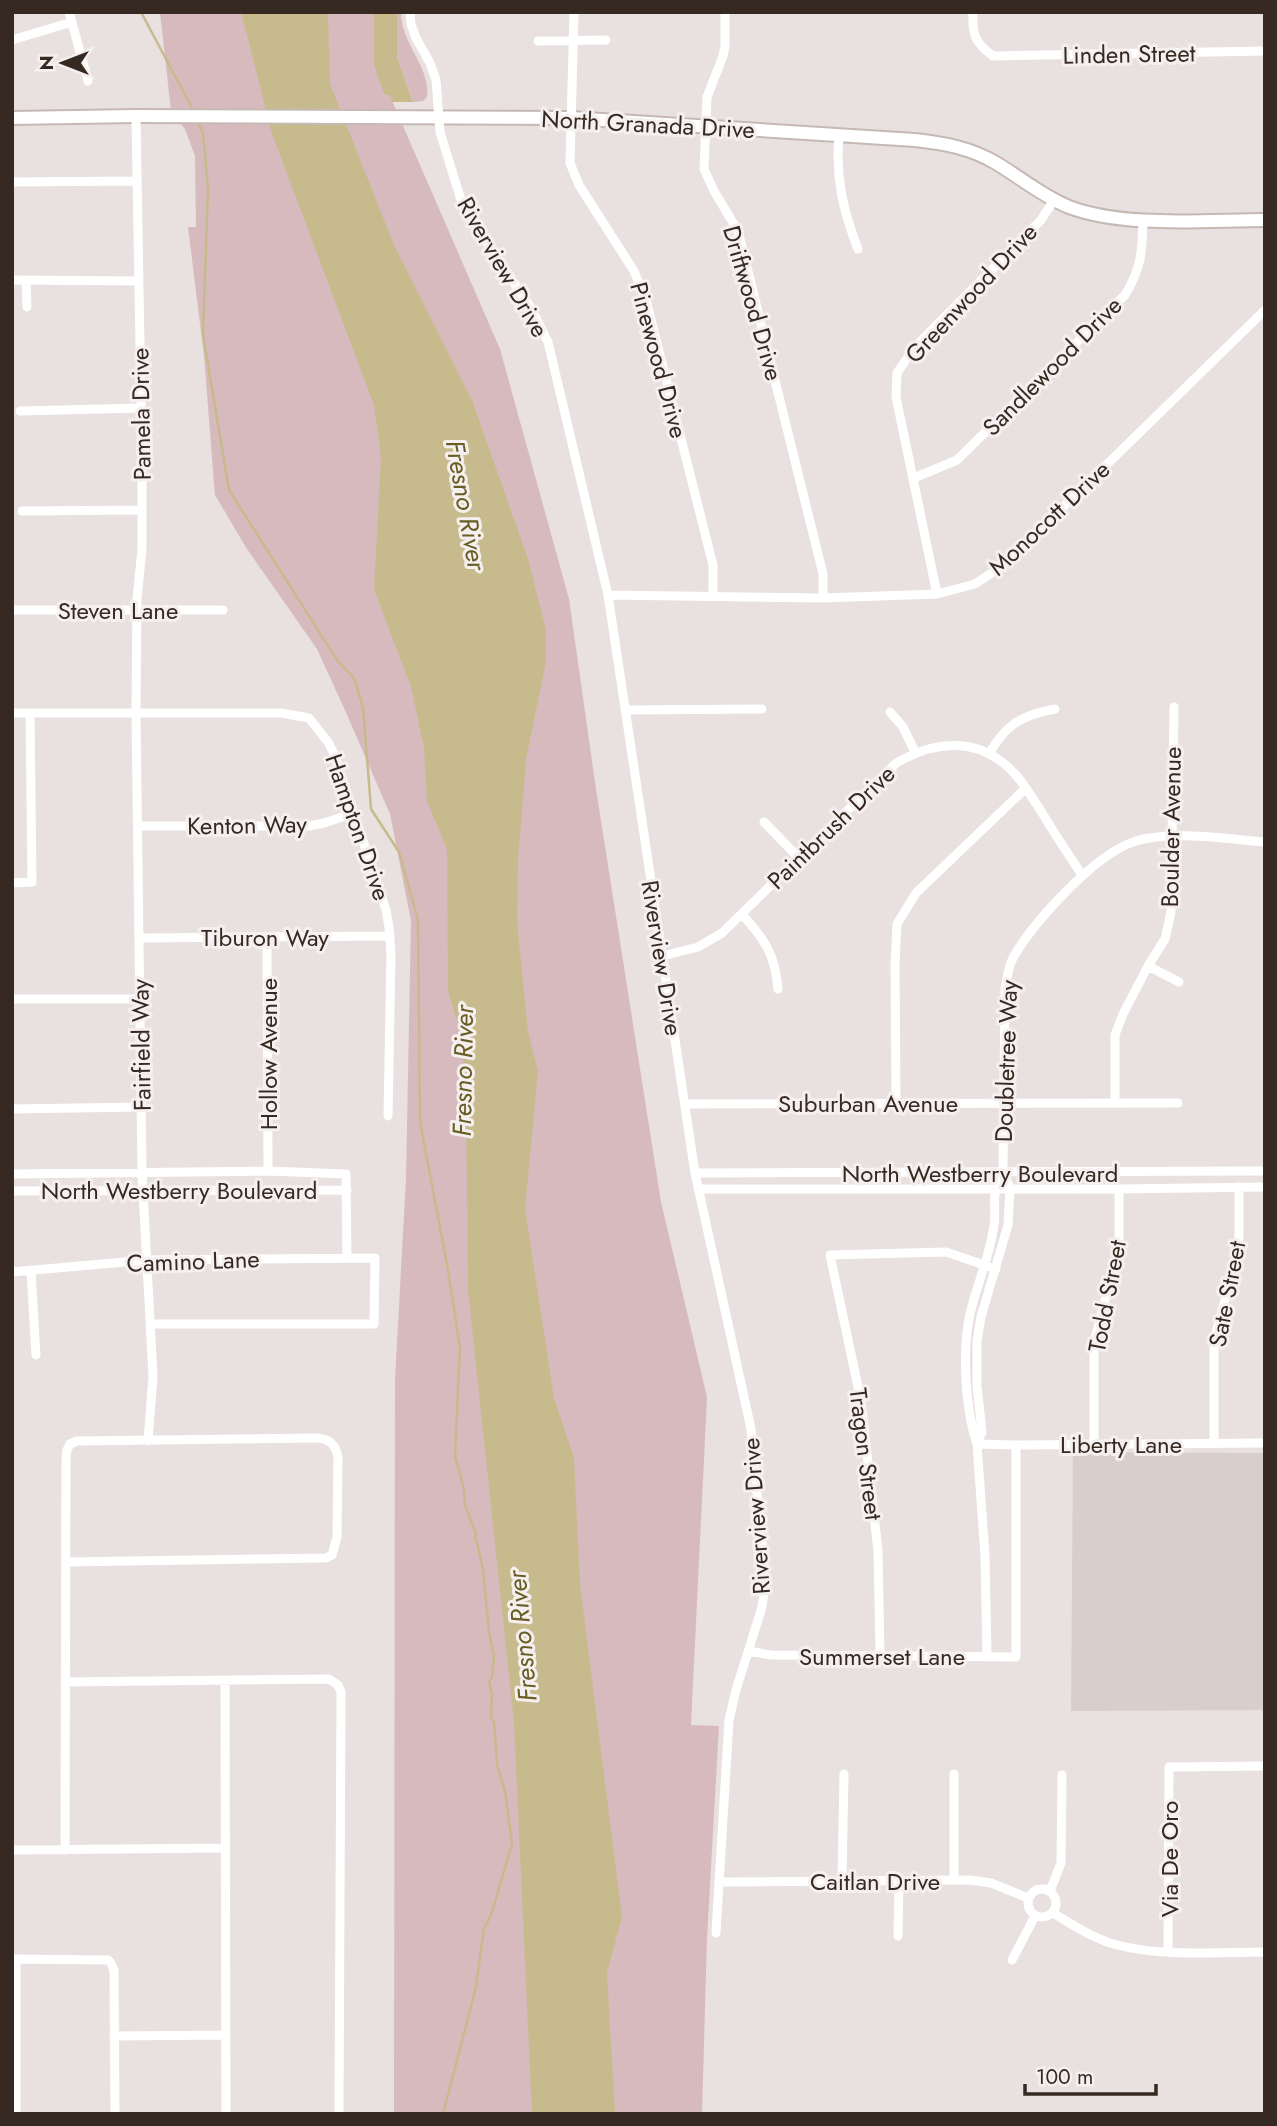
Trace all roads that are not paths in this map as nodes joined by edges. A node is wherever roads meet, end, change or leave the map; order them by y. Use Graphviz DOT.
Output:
graph roads {
  1 [pos="410,12"];
  2 [pos="574,12"];
  3 [pos="725,12"];
  4 [pos="973,12"];
  5 [pos="71,17"];
  6 [pos="12,40"];
  7 [pos="574,40"];
  8 [pos="606,40"];
  9 [pos="538,41"];
  10 [pos="1265,51"];
  11 [pos="88,81"];
  12 [pos="136,116"];
  13 [pos="439,116"];
  14 [pos="12,118"];
  15 [pos="571,118"];
  16 [pos="705,128"];
  17 [pos="839,135"];
  18 [pos="137,181"];
  19 [pos="12,182"];
  20 [pos="1054,200"];
  21 [pos="1143,220"];
  22 [pos="1265,220"];
  23 [pos="858,249"];
  24 [pos="12,280"];
  25 [pos="26,280"];
  26 [pos="139,281"];
  27 [pos="27,307"];
  28 [pos="1265,310"];
  29 [pos="141,408"];
  30 [pos="20,411"];
  31 [pos="914,478"];
  32 [pos="142,510"];
  33 [pos="22,511"];
  34 [pos="937,594"];
  35 [pos="608,595"];
  36 [pos="713,596"];
  37 [pos="822,598"];
  38 [pos="12,610"];
  39 [pos="137,610"];
  40 [pos="223,610"];
  41 [pos="1174,707"];
  42 [pos="762,709"];
  43 [pos="1055,709"];
  44 [pos="626,710"];
  45 [pos="890,712"];
  46 [pos="12,713"];
  47 [pos="30,713"];
  48 [pos="136,713"];
  49 [pos="915,752"];
  50 [pos="989,754"];
  51 [pos="1026,788"];
  52 [pos="354,813"];
  53 [pos="764,822"];
  54 [pos="138,826"];
  55 [pos="1173,836"];
  56 [pos="1265,842"];
  57 [pos="799,858"];
  58 [pos="1082,875"];
  59 [pos="12,883"];
  60 [pos="742,914"];
  61 [pos="390,936"];
  62 [pos="267,937"];
  63 [pos="139,938"];
  64 [pos="662,956"];
  65 [pos="1148,966"];
  66 [pos="1179,982"];
  67 [pos="778,989"];
  68 [pos="12,999"];
  69 [pos="140,999"];
  70 [pos="896,1102"];
  71 [pos="1003,1103"];
  72 [pos="1115,1103"];
  73 [pos="1178,1103"];
  74 [pos="685,1104"];
  75 [pos="141,1107"];
  76 [pos="12,1109"];
  77 [pos="388,1116"];
  78 [pos="268,1171"];
  79 [pos="1265,1171"];
  80 [pos="1003,1172"];
  81 [pos="142,1173"];
  82 [pos="12,1174"];
  83 [pos="695,1174"];
  84 [pos="1239,1187"];
  85 [pos="996,1188"];
  86 [pos="1010,1188"];
  87 [pos="1265,1188"];
  88 [pos="143,1189"];
  89 [pos="347,1189"];
  90 [pos="698,1189"];
  91 [pos="1119,1189"];
  92 [pos="12,1191"];
  93 [pos="347,1258"];
  94 [pos="146,1260"];
  95 [pos="985,1265"];
  96 [pos="996,1269"];
  97 [pos="31,1271"];
  98 [pos="12,1272"];
  99 [pos="150,1324"];
  100 [pos="36,1355"];
  101 [pos="148,1441"];
  102 [pos="1214,1443"];
  103 [pos="1265,1443"];
  104 [pos="977,1444"];
  105 [pos="1094,1444"];
  106 [pos="1016,1445"];
  107 [pos="66,1562"];
  108 [pos="749,1651"];
  109 [pos="880,1656"];
  110 [pos="987,1656"];
  111 [pos="225,1681"];
  112 [pos="65,1682"];
  113 [pos="1265,1766"];
  114 [pos="844,1774"];
  115 [pos="954,1774"];
  116 [pos="1062,1775"];
  117 [pos="225,1848"];
  118 [pos="12,1850"];
  119 [pos="65,1850"];
  120 [pos="954,1880"];
  121 [pos="842,1881"];
  122 [pos="899,1881"];
  123 [pos="719,1882"];
  124 [pos="1050,1891"];
  125 [pos="1028,1898"];
  126 [pos="1053,1913"];
  127 [pos="1035,1916"];
  128 [pos="716,1933"];
  129 [pos="898,1936"];
  130 [pos="1168,1952"];
  131 [pos="1265,1952"];
  132 [pos="14,1959"];
  133 [pos="1012,1960"];
  134 [pos="226,2035"];
  135 [pos="114,2036"];
  136 [pos="16,2114"];
  137 [pos="115,2114"];
  138 [pos="226,2114"];
  139 [pos="340,2114"];
  1 -- 13 [label="street, Riverview Drive"];
  2 -- 7 [label="street, Pinewood Drive"];
  3 -- 16 [label="street, Driftwood Drive"];
  4 -- 10 [label="street, Linden Street"];
  5 -- 6 [label="street"];
  5 -- 11 [label="street"];
  7 -- 8 [label="street"];
  7 -- 9 [label="street"];
  7 -- 15 [label="street, Pinewood Drive"];
  12 -- 13 [label="street, North Granada Drive"];
  12 -- 14 [label="street, North Granada Drive"];
  12 -- 18 [label="street, Pamela Drive"];
  13 -- 15 [label="street, North Granada Drive"];
  13 -- 35 [label="street, Riverview Drive"];
  15 -- 16 [label="street, North Granada Drive"];
  15 -- 36 [label="street, Pinewood Drive"];
  16 -- 17 [label="street, North Granada Drive"];
  16 -- 37 [label="street, Driftwood Drive"];
  17 -- 20 [label="street, North Granada Drive"];
  17 -- 23 [label="street"];
  18 -- 19 [label="street"];
  18 -- 26 [label="street, Pamela Drive"];
  20 -- 21 [label="street, North Granada Drive"];
  20 -- 31 [label="street, Greenwood Drive"];
  21 -- 22 [label="street, North Granada Drive"];
  21 -- 31 [label="street, Sandlewood Drive"];
  24 -- 25 [label="street"];
  25 -- 26 [label="street"];
  25 -- 27 [label="street"];
  26 -- 29 [label="street, Pamela Drive"];
  28 -- 34 [label="street, Monocott Drive"];
  29 -- 30 [label="street"];
  29 -- 32 [label="street, Pamela Drive"];
  31 -- 34 [label="street, Greenwood Drive"];
  32 -- 33 [label="street"];
  32 -- 39 [label="street, Pamela Drive"];
  34 -- 37 [label="street, Monocott Drive"];
  35 -- 36 [label="street, Monocott Drive"];
  35 -- 44 [label="street, Riverview Drive"];
  36 -- 37 [label="street, Monocott Drive"];
  38 -- 39 [label="street, Steven Lane"];
  39 -- 40 [label="street, Steven Lane"];
  39 -- 48 [label="street, Pamela Drive"];
  41 -- 55 [label="street, Boulder Avenue"];
  42 -- 44 [label="street"];
  43 -- 50 [label="street"];
  44 -- 64 [label="street, Riverview Drive"];
  45 -- 49 [label="street"];
  46 -- 47 [label="street"];
  47 -- 48 [label="street"];
  47 -- 59 [label="street"];
  48 -- 52 [label="street, Hampton Drive"];
  48 -- 54 [label="street, Fairfield Way"];
  49 -- 50 [label="street, Paintbrush Drive"];
  49 -- 57 [label="street, Paintbrush Drive"];
  50 -- 51 [label="street, Paintbrush Drive"];
  51 -- 58 [label="street, Paintbrush Drive"];
  51 -- 70 [label="street"];
  52 -- 54 [label="street, Kenton Way"];
  52 -- 61 [label="street, Hampton Drive"];
  53 -- 57 [label="street"];
  54 -- 63 [label="street, Fairfield Way"];
  55 -- 56 [label="street, Doubletree Way"];
  55 -- 58 [label="street, Doubletree Way"];
  55 -- 65 [label="street, Boulder Avenue"];
  57 -- 60 [label="street, Paintbrush Drive"];
  58 -- 71 [label="street, Doubletree Way"];
  60 -- 64 [label="street, Paintbrush Drive"];
  60 -- 67 [label="street"];
  61 -- 62 [label="street, Tiburon Way"];
  61 -- 77 [label="street, Hampton Drive"];
  62 -- 63 [label="street, Tiburon Way"];
  62 -- 78 [label="street, Hollow Avenue"];
  63 -- 69 [label="street, Fairfield Way"];
  64 -- 74 [label="street, Riverview Drive"];
  65 -- 66 [label="street"];
  65 -- 72 [label="street, Boulder Avenue"];
  68 -- 69 [label="street"];
  69 -- 75 [label="street, Fairfield Way"];
  70 -- 71 [label="street, Suburban Avenue"];
  70 -- 74 [label="street, Suburban Avenue"];
  71 -- 72 [label="street, Suburban Avenue"];
  71 -- 80 [label="street, Doubletree Way"];
  72 -- 73 [label="street, Suburban Avenue"];
  74 -- 83 [label="street, Riverview Drive"];
  75 -- 76 [label="street"];
  75 -- 81 [label="street, Fairfield Way"];
  78 -- 81 [label="street, North Westberry Boulevard"];
  78 -- 89 [label="street, North Westberry Boulevard"];
  79 -- 80 [label="street, North Westberry Boulevard"];
  80 -- 83 [label="street, North Westberry Boulevard"];
  80 -- 85 [label="street, Doubletree Way"];
  80 -- 86 [label="street, Doubletree Way"];
  81 -- 82 [label="street, North Westberry Boulevard"];
  81 -- 88 [label="street, Fairfield Way"];
  83 -- 90 [label="street, Riverview Drive"];
  84 -- 87 [label="street, North Westberry Boulevard"];
  84 -- 91 [label="street, North Westberry Boulevard"];
  84 -- 102 [label="street, Sate Street"];
  85 -- 86 [label="street, North Westberry Boulevard"];
  85 -- 90 [label="street, North Westberry Boulevard"];
  85 -- 95 [label="street, Doubletree Way"];
  86 -- 91 [label="street, North Westberry Boulevard"];
  86 -- 96 [label="street, Doubletree Way"];
  88 -- 89 [label="street, North Westberry Boulevard"];
  88 -- 92 [label="street, North Westberry Boulevard"];
  88 -- 94 [label="street, Fairfield Way"];
  89 -- 93 [label="street"];
  90 -- 108 [label="street, Riverview Drive"];
  91 -- 105 [label="street, Todd Street"];
  93 -- 94 [label="street, Camino Lane"];
  93 -- 99 [label="street, Camino Lane"];
  94 -- 97 [label="street, Camino Lane"];
  94 -- 99 [label="street, Fairfield Way"];
  95 -- 96 [label="street"];
  95 -- 104 [label="street, Doubletree Way"];
  95 -- 109 [label="street, Tragon Street"];
  96 -- 104 [label="street, Doubletree Way"];
  97 -- 98 [label="street, Camino Lane"];
  97 -- 100 [label="street"];
  99 -- 101 [label="street, Fairfield Way"];
  101 -- 107 [label="street"];
  101 -- 107 [label="street"];
  102 -- 103 [label="street, Liberty Lane"];
  102 -- 105 [label="street, Liberty Lane"];
  104 -- 106 [label="street, Liberty Lane"];
  104 -- 110 [label="street, Doubletree Way"];
  105 -- 106 [label="street, Liberty Lane"];
  106 -- 110 [label="street, Summerset Lane"];
  107 -- 112 [label="street"];
  108 -- 109 [label="street, Summerset Lane"];
  108 -- 123 [label="street, Riverview Drive"];
  109 -- 110 [label="street, Summerset Lane"];
  111 -- 112 [label="street"];
  111 -- 117 [label="street"];
  111 -- 139 [label="street"];
  112 -- 119 [label="street"];
  113 -- 130 [label="street, Via De Oro"];
  114 -- 121 [label="street"];
  115 -- 120 [label="street"];
  116 -- 124 [label="street"];
  117 -- 119 [label="street"];
  117 -- 134 [label="street"];
  118 -- 119 [label="street"];
  120 -- 122 [label="street, Caitlan Drive"];
  120 -- 125 [label="street, Caitlan Drive"];
  121 -- 122 [label="street, Caitlan Drive"];
  121 -- 123 [label="street, Caitlan Drive"];
  122 -- 129 [label="street"];
  123 -- 128 [label="street, Riverview Drive"];
  124 -- 125 [label="street"];
  124 -- 126 [label="street"];
  125 -- 127 [label="street"];
  126 -- 127 [label="street"];
  126 -- 130 [label="street"];
  127 -- 133 [label="street"];
  130 -- 131 [label="street"];
  132 -- 135 [label="street"];
  132 -- 136 [label="street"];
  134 -- 135 [label="street"];
  134 -- 138 [label="street"];
  135 -- 137 [label="street"];
}
